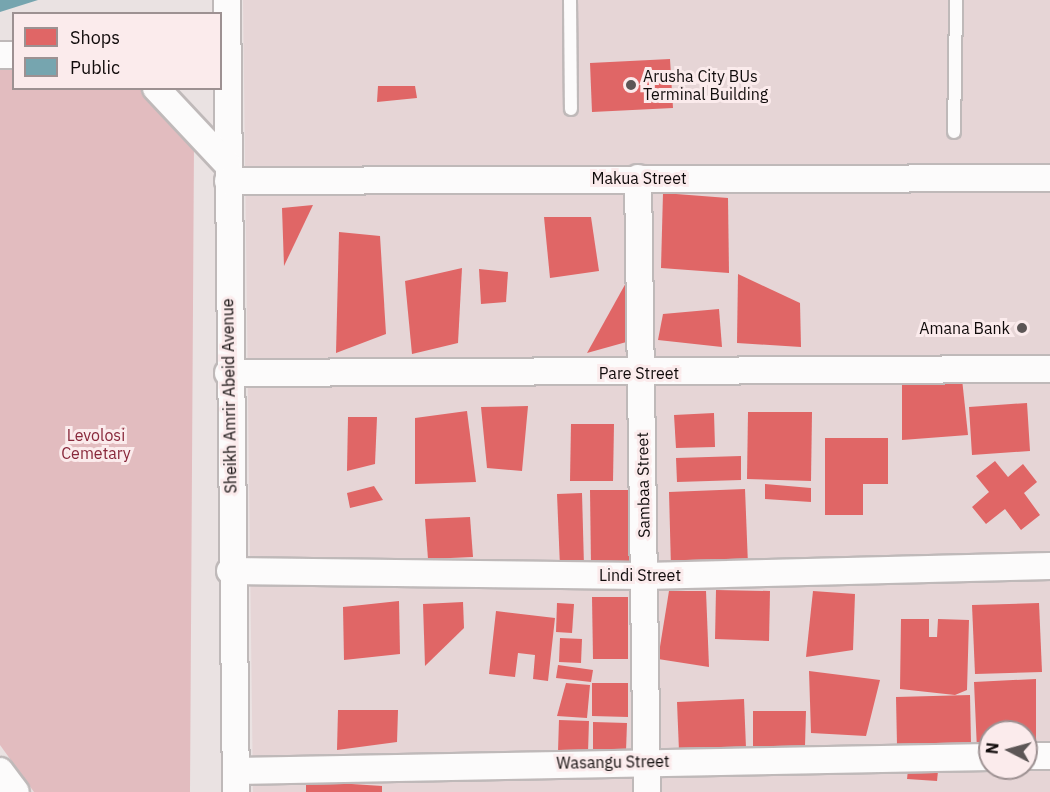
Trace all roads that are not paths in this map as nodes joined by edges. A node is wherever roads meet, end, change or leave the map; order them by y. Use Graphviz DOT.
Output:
graph roads {
  1 [pos="224,0"];
  2 [pos="570,0"];
  3 [pos="956,0"];
  4 [pos="209,12"];
  5 [pos="224,70"];
  6 [pos="158,90"];
  7 [pos="571,109"];
  8 [pos="954,132"];
  9 [pos="228,172"];
  10 [pos="638,178"];
  11 [pos="1050,178"];
  12 [pos="1050,369"];
  13 [pos="228,373"];
  14 [pos="641,373"];
  15 [pos="1050,566"];
  16 [pos="230,571"];
  17 [pos="644,576"];
  18 [pos="978,756"];
  19 [pos="646,761"];
  20 [pos="0,771"];
  21 [pos="236,781"];
  22 [pos="16,792"];
  23 [pos="647,792"];
  1 -- 4 [label="street"];
  1 -- 5 [label="street, Sheikh Amrir Abeid Avenue"];
  2 -- 7 [label="lane"];
  3 -- 8 [label="lane"];
  5 -- 9 [label="street, Sheikh Amrir Abeid Avenue"];
  6 -- 9 [label="street"];
  9 -- 10 [label="street, Makua Street"];
  9 -- 13 [label="street, Sheikh Amrir Abeid Avenue"];
  10 -- 11 [label="street, Makua Street"];
  10 -- 14 [label="street, Sambaa Street"];
  12 -- 14 [label="street, Pare Street"];
  13 -- 14 [label="street, Pare Street"];
  13 -- 16 [label="street, Sheikh Amrir Abeid Avenue"];
  14 -- 17 [label="street, Sambaa Street"];
  15 -- 17 [label="street, Lindi Street"];
  16 -- 17 [label="street, Lindi Street"];
  16 -- 21 [label="street, Sheikh Amrir Abeid Avenue"];
  17 -- 19 [label="street, Sambaa Street"];
  18 -- 19 [label="street, Wasangu Street"];
  19 -- 21 [label="street, Wasangu Street"];
  19 -- 23 [label="street, Sambaa Street"];
  20 -- 22 [label="street"];
}
